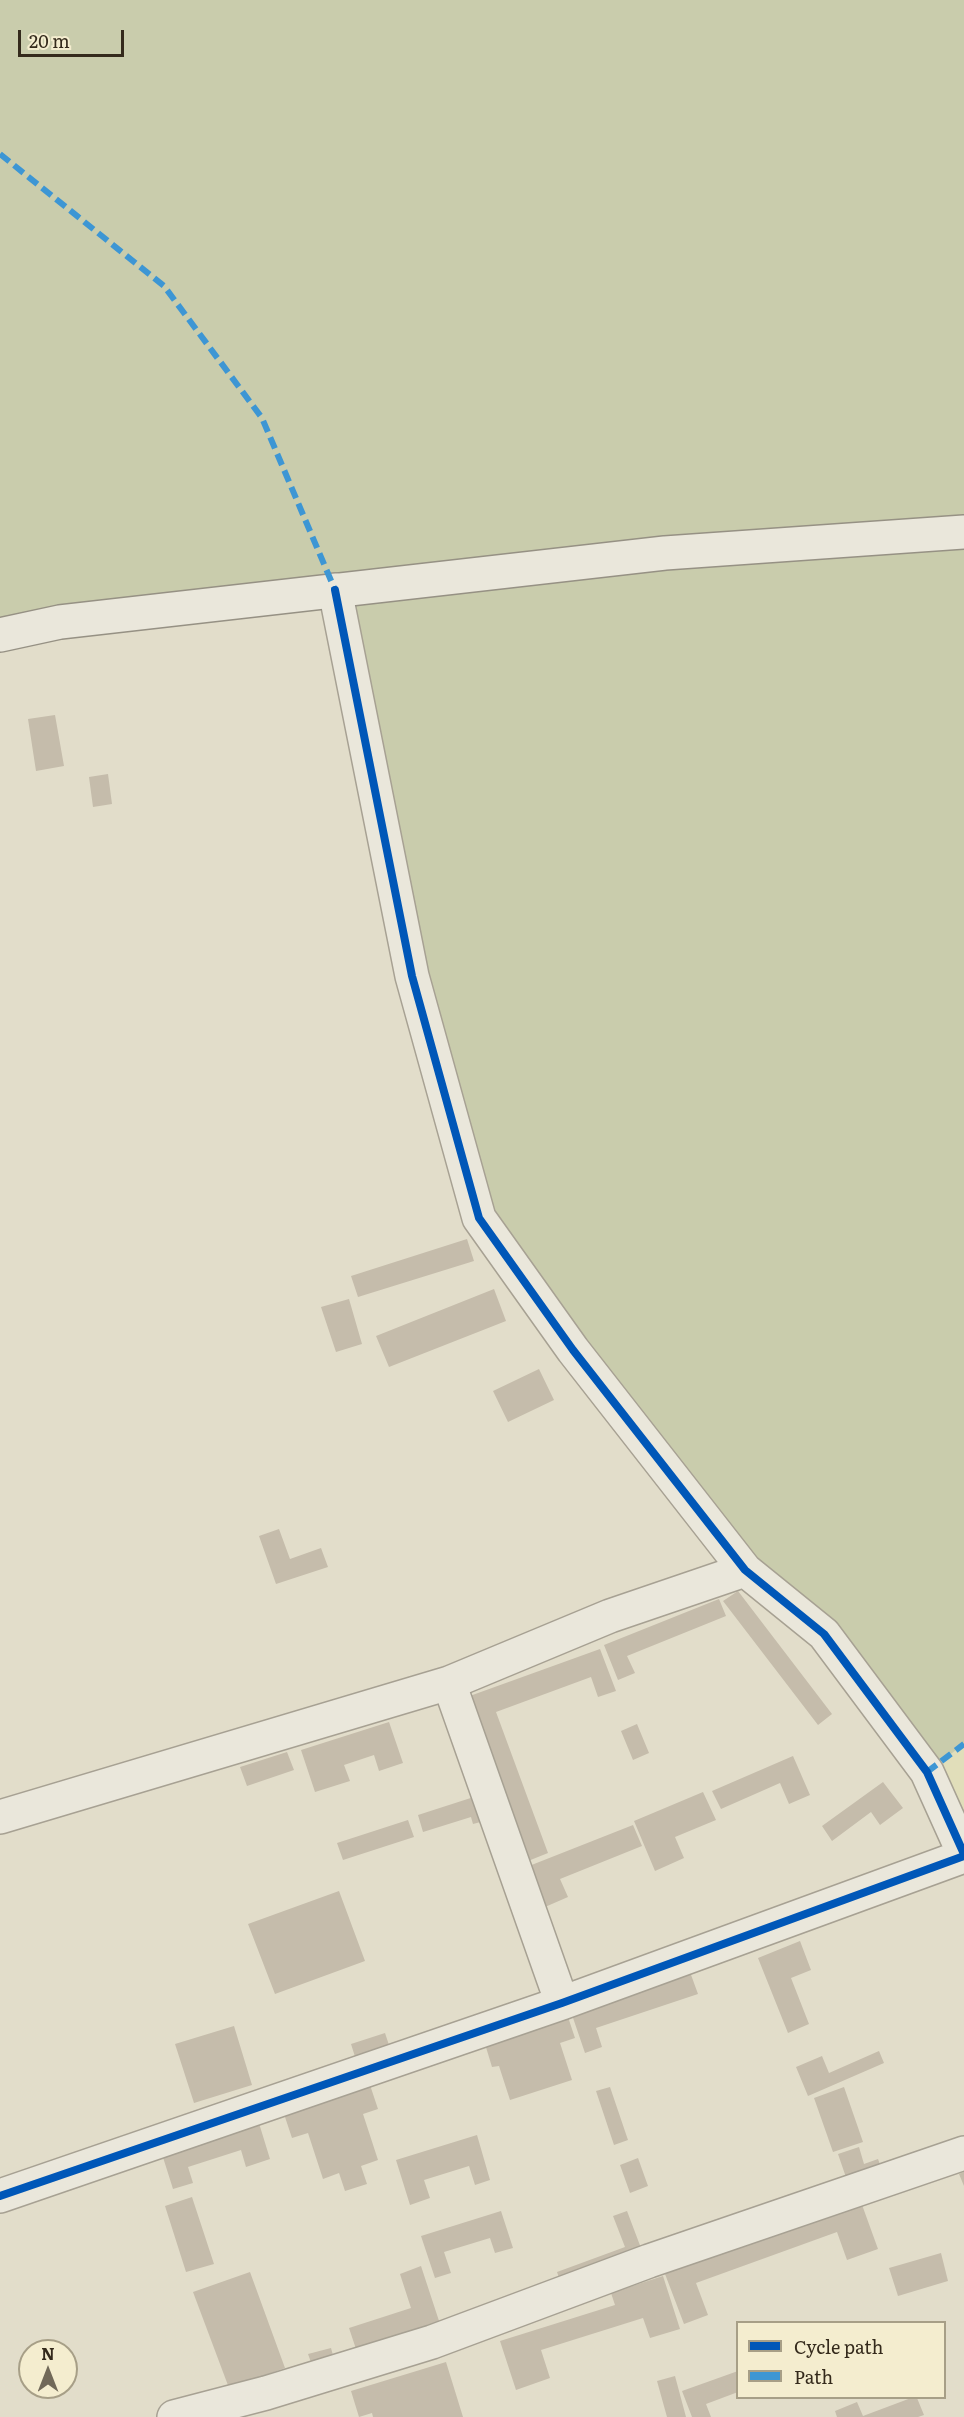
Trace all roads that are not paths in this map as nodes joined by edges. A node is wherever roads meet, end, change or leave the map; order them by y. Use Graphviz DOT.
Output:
graph roads {
  1 [pos="964,532"];
  2 [pos="334,590"];
  3 [pos="0,635"];
  4 [pos="745,1570"];
  5 [pos="449,1683"];
  6 [pos="0,1817"];
  7 [pos="964,1855"];
  8 [pos="562,2002"];
  9 [pos="964,2153"];
  10 [pos="0,2196"];
  11 [pos="174,2417"];
  1 -- 2 [label="street"];
  2 -- 3 [label="street"];
  2 -- 4 [label="street"];
  4 -- 5 [label="street"];
  4 -- 7 [label="street"];
  5 -- 6 [label="street"];
  5 -- 8 [label="street"];
  7 -- 8 [label="street"];
  8 -- 10 [label="street"];
  9 -- 11 [label="street"];
}
